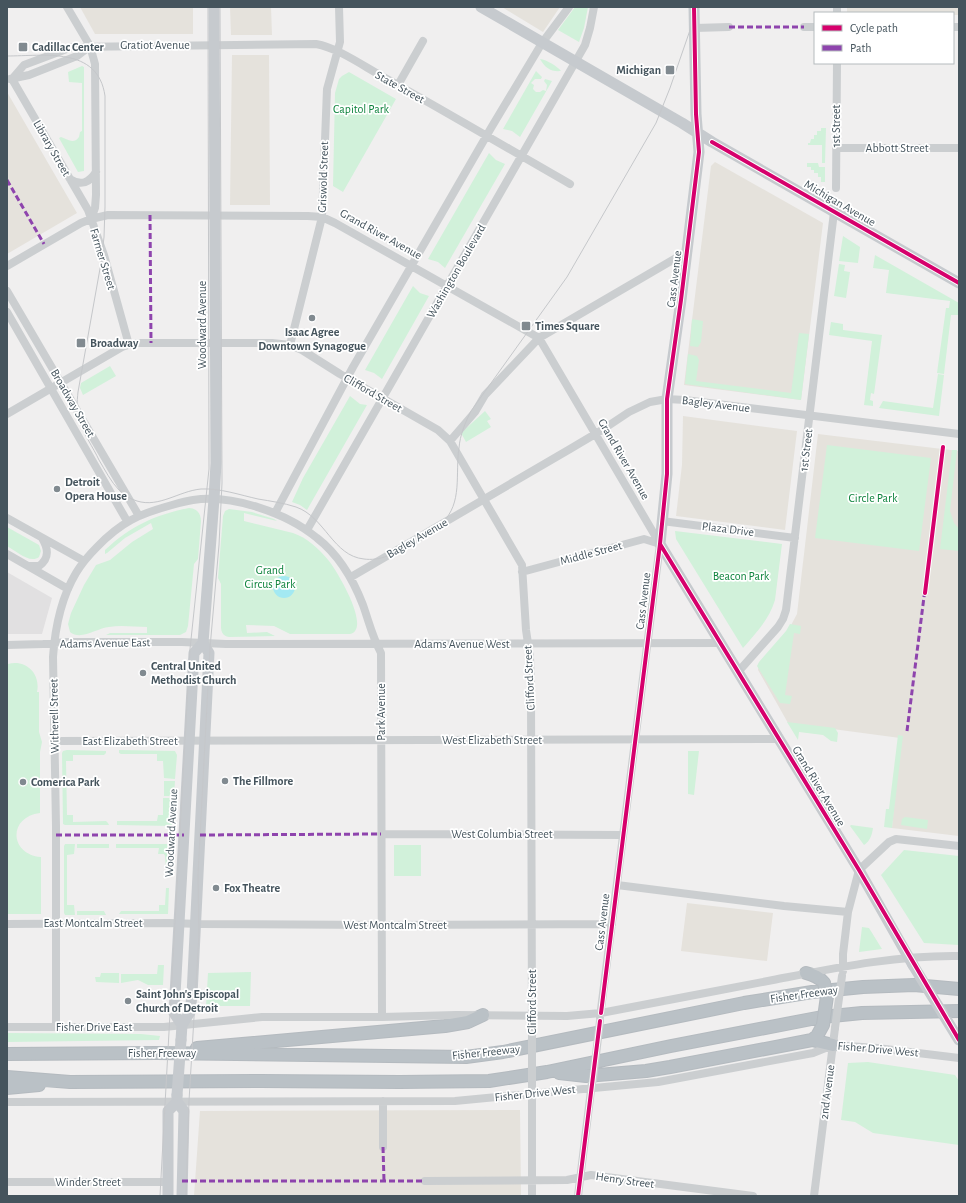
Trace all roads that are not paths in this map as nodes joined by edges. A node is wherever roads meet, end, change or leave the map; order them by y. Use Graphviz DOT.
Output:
graph roads {
  1 [pos="67,7"];
  2 [pos="214,7"];
  3 [pos="339,7"];
  4 [pos="481,7"];
  5 [pos="569,7"];
  6 [pos="594,7"];
  7 [pos="694,7"];
  8 [pos="729,27"];
  9 [pos="804,27"];
  10 [pos="814,27"];
  11 [pos="694,28"];
  12 [pos="423,41"];
  13 [pos="542,43"];
  14 [pos="214,45"];
  15 [pos="90,46"];
  16 [pos="338,52"];
  17 [pos="576,61"];
  18 [pos="837,64"];
  19 [pos="9,80"];
  20 [pos="398,85"];
  21 [pos="697,132"];
  22 [pos="487,136"];
  23 [pos="836,148"];
  24 [pos="959,148"];
  25 [pos="522,156"];
  26 [pos="96,171"];
  27 [pos="70,178"];
  28 [pos="570,184"];
  29 [pos="836,188"];
  30 [pos="834,212"];
  31 [pos="215,217"];
  32 [pos="322,217"];
  33 [pos="91,219"];
  34 [pos="688,251"];
  35 [pos="7,266"];
  36 [pos="412,266"];
  37 [pos="959,283"];
  38 [pos="447,286"];
  39 [pos="7,290"];
  40 [pos="7,312"];
  41 [pos="539,338"];
  42 [pos="216,344"];
  43 [pos="290,344"];
  44 [pos="129,345"];
  45 [pos="347,378"];
  46 [pos="61,382"];
  47 [pos="50,388"];
  48 [pos="382,398"];
  49 [pos="667,399"];
  50 [pos="7,414"];
  51 [pos="810,416"];
  52 [pos="595,434"];
  53 [pos="959,434"];
  54 [pos="450,441"];
  55 [pos="214,499"];
  56 [pos="484,500"];
  57 [pos="275,513"];
  58 [pos="139,516"];
  59 [pos="7,518"];
  60 [pos="127,521"];
  61 [pos="662,521"];
  62 [pos="307,530"];
  63 [pos="41,537"];
  64 [pos="795,538"];
  65 [pos="660,544"];
  66 [pos="7,554"];
  67 [pos="84,561"];
  68 [pos="25,564"];
  69 [pos="522,572"];
  70 [pos="351,577"];
  71 [pos="68,589"];
  72 [pos="54,643"];
  73 [pos="203,643"];
  74 [pos="376,643"];
  75 [pos="647,643"];
  76 [pos="720,643"];
  77 [pos="528,644"];
  78 [pos="7,645"];
  79 [pos="738,672"];
  80 [pos="779,739"];
  81 [pos="380,740"];
  82 [pos="531,740"];
  83 [pos="635,740"];
  84 [pos="54,741"];
  85 [pos="189,741"];
  86 [pos="205,741"];
  87 [pos="381,834"];
  88 [pos="531,834"];
  89 [pos="623,834"];
  90 [pos="959,846"];
  91 [pos="859,870"];
  92 [pos="616,885"];
  93 [pos="848,912"];
  94 [pos="179,923"];
  95 [pos="7,924"];
  96 [pos="55,924"];
  97 [pos="195,924"];
  98 [pos="532,924"];
  99 [pos="612,924"];
  100 [pos="381,925"];
  101 [pos="959,956"];
  102 [pos="911,961"];
  103 [pos="843,966"];
  104 [pos="806,973"];
  105 [pos="959,989"];
  106 [pos="959,1011"];
  107 [pos="483,1015"];
  108 [pos="382,1017"];
  109 [pos="600,1017"];
  110 [pos="532,1019"];
  111 [pos="182,1025"];
  112 [pos="7,1027"];
  113 [pos="56,1027"];
  114 [pos="812,1040"];
  115 [pos="959,1040"];
  116 [pos="833,1045"];
  117 [pos="157,1053"];
  118 [pos="7,1054"];
  119 [pos="959,1058"];
  120 [pos="547,1072"];
  121 [pos="7,1076"];
  122 [pos="70,1082"];
  123 [pos="592,1083"];
  124 [pos="7,1088"];
  125 [pos="532,1094"];
  126 [pos="177,1098"];
  127 [pos="383,1101"];
  128 [pos="7,1102"];
  129 [pos="383,1147"];
  130 [pos="580,1177"];
  131 [pos="533,1180"];
  132 [pos="425,1181"];
  133 [pos="7,1182"];
  134 [pos="169,1182"];
  135 [pos="168,1196"];
  136 [pos="182,1196"];
  137 [pos="532,1196"];
  138 [pos="578,1196"];
  139 [pos="753,1196"];
  140 [pos="814,1196"];
  1 -- 15 [label="street, Farmer Street"];
  2 -- 14 [label="main road, Woodward Avenue"];
  3 -- 16 [label="street, Griswold Street"];
  4 -- 13 [label="main road, Michigan Avenue"];
  5 -- 13 [label="street"];
  6 -- 17 [label="street, Washington Boulevard"];
  7 -- 11 [label="main road, Cass Avenue"];
  8 -- 11 [label="street"];
  9 -- 10 [label="street"];
  11 -- 21 [label="main road, Cass Avenue"];
  12 -- 20 [label="street"];
  13 -- 17 [label="main road, Michigan Avenue"];
  13 -- 22 [label="street"];
  14 -- 15 [label="street, Gratiot Avenue"];
  14 -- 16 [label="street, State Street"];
  14 -- 31 [label="main road, Woodward Avenue"];
  15 -- 19 [label="street"];
  15 -- 26 [label="street, Farmer Street"];
  16 -- 20 [label="street, State Street"];
  16 -- 32 [label="street, Griswold Street"];
  17 -- 21 [label="main road, Michigan Avenue"];
  17 -- 25 [label="street, Washington Boulevard"];
  18 -- 23 [label="street, 1st Street"];
  19 -- 27 [label="street, Library Street"];
  20 -- 22 [label="street, State Street"];
  21 -- 30 [label="main road, Michigan Avenue"];
  21 -- 34 [label="main road, Cass Avenue"];
  22 -- 25 [label="street, State Street"];
  22 -- 36 [label="street"];
  23 -- 24 [label="street, Abbott Street"];
  23 -- 29 [label="street, 1st Street"];
  25 -- 28 [label="street, State Street"];
  25 -- 38 [label="street, Washington Boulevard"];
  26 -- 27 [label="street"];
  26 -- 33 [label="street, Farmer Street"];
  27 -- 33 [label="street, Library Street"];
  30 -- 37 [label="main road, Michigan Avenue"];
  30 -- 51 [label="street, 1st Street"];
  31 -- 32 [label="street, Grand River Avenue"];
  31 -- 33 [label="street, Grand River Avenue"];
  31 -- 42 [label="main road, Woodward Avenue"];
  32 -- 36 [label="street, Grand River Avenue"];
  32 -- 43 [label="street, Griswold Street"];
  33 -- 35 [label="street, Grand River Avenue"];
  33 -- 44 [label="street, Farmer Street"];
  34 -- 41 [label="street"];
  34 -- 49 [label="main road, Cass Avenue"];
  36 -- 38 [label="street, Grand River Avenue"];
  36 -- 45 [label="street"];
  38 -- 41 [label="street, Grand River Avenue"];
  38 -- 48 [label="street, Washington Boulevard"];
  39 -- 46 [label="street, Broadway Street"];
  40 -- 47 [label="street, Broadway Street"];
  41 -- 52 [label="street, Grand River Avenue"];
  41 -- 54 [label="street"];
  42 -- 43 [label="street, Clifford Street"];
  42 -- 44 [label="street, Clifford Street"];
  42 -- 55 [label="main road, Woodward Avenue"];
  43 -- 45 [label="street, Clifford Street"];
  44 -- 46 [label="street, Clifford Street"];
  45 -- 48 [label="street, Clifford Street"];
  45 -- 57 [label="street"];
  46 -- 47 [label="street, Clifford Street"];
  46 -- 58 [label="street, Broadway Street"];
  47 -- 50 [label="street, Clifford Street"];
  47 -- 60 [label="street, Broadway Street"];
  48 -- 54 [label="street, Clifford Street"];
  48 -- 62 [label="street, Washington Boulevard"];
  49 -- 51 [label="street, Bagley Avenue"];
  49 -- 52 [label="street, Bagley Avenue"];
  49 -- 61 [label="main road, Cass Avenue"];
  51 -- 53 [label="street, Bagley Avenue"];
  51 -- 64 [label="street, 1st Street"];
  52 -- 56 [label="street, Bagley Avenue"];
  52 -- 65 [label="street, Grand River Avenue"];
  54 -- 56 [label="street, Clifford Street"];
  55 -- 57 [label="street, Park Avenue"];
  55 -- 58 [label="street, Witherell Street"];
  55 -- 73 [label="main road, Woodward Avenue"];
  56 -- 69 [label="street, Clifford Street"];
  56 -- 70 [label="street, Bagley Avenue"];
  57 -- 62 [label="street, Park Avenue"];
  58 -- 60 [label="street, Witherell Street"];
  59 -- 63 [label="street"];
  60 -- 67 [label="street, Witherell Street"];
  61 -- 64 [label="street, Plaza Drive"];
  61 -- 65 [label="main road, Cass Avenue"];
  62 -- 70 [label="street, Park Avenue"];
  63 -- 67 [label="street"];
  63 -- 68 [label="street"];
  64 -- 79 [label="street, 1st Street"];
  65 -- 69 [label="street, Middle Street"];
  65 -- 75 [label="street, Cass Avenue"];
  65 -- 76 [label="main road, Grand River Avenue"];
  66 -- 68 [label="street"];
  67 -- 71 [label="street, Witherell Street"];
  68 -- 71 [label="street"];
  69 -- 77 [label="street, Clifford Street"];
  70 -- 74 [label="street, Park Avenue"];
  71 -- 72 [label="street, Witherell Street"];
  72 -- 73 [label="street, Adams Avenue East"];
  72 -- 78 [label="street, Adams Avenue East"];
  72 -- 84 [label="street, Witherell Street"];
  73 -- 74 [label="street, Adams Avenue West"];
  73 -- 85 [label="main road, Woodward Avenue"];
  73 -- 86 [label="main road, Woodward Avenue"];
  74 -- 77 [label="street, Adams Avenue West"];
  74 -- 81 [label="street, Park Avenue"];
  75 -- 76 [label="street, Adams Avenue West"];
  75 -- 77 [label="street, Adams Avenue West"];
  75 -- 83 [label="street, Cass Avenue"];
  76 -- 79 [label="main road, Grand River Avenue"];
  77 -- 82 [label="street, Clifford Street"];
  79 -- 80 [label="main road, Grand River Avenue"];
  80 -- 83 [label="street, West Elizabeth Street"];
  80 -- 91 [label="main road, Grand River Avenue"];
  81 -- 82 [label="street, West Elizabeth Street"];
  81 -- 86 [label="street, West Elizabeth Street"];
  81 -- 87 [label="street, Park Avenue"];
  82 -- 83 [label="street, West Elizabeth Street"];
  82 -- 88 [label="street, Clifford Street"];
  83 -- 89 [label="street, Cass Avenue"];
  84 -- 85 [label="street, East Elizabeth Street"];
  84 -- 96 [label="street, Witherell Street"];
  85 -- 86 [label="street, East Elizabeth Street"];
  85 -- 94 [label="main road, Woodward Avenue"];
  86 -- 97 [label="main road, Woodward Avenue"];
  87 -- 88 [label="street, West Columbia Street"];
  87 -- 100 [label="street, Park Avenue"];
  88 -- 89 [label="street, West Columbia Street"];
  88 -- 98 [label="street, Clifford Street"];
  89 -- 92 [label="street, Cass Avenue"];
  90 -- 91 [label="street"];
  91 -- 93 [label="street, 2nd Avenue"];
  91 -- 102 [label="main road, Grand River Avenue"];
  92 -- 93 [label="street"];
  92 -- 99 [label="street, Cass Avenue"];
  93 -- 103 [label="street, 2nd Avenue"];
  94 -- 96 [label="street, East Montcalm Street"];
  94 -- 97 [label="street, West Montcalm Street"];
  94 -- 111 [label="main road, Woodward Avenue"];
  95 -- 96 [label="street, East Montcalm Street"];
  96 -- 113 [label="street, Witherell Street"];
  97 -- 100 [label="street, West Montcalm Street"];
  97 -- 111 [label="main road, Woodward Avenue"];
  98 -- 99 [label="street, West Montcalm Street"];
  98 -- 100 [label="street, West Montcalm Street"];
  98 -- 110 [label="street, Clifford Street"];
  99 -- 109 [label="street, Cass Avenue"];
  100 -- 108 [label="street, Park Avenue"];
  101 -- 102 [label="street"];
  102 -- 103 [label="street"];
  102 -- 115 [label="main road, Grand River Avenue, bridge"];
  103 -- 104 [label="street"];
  103 -- 116 [label="street, 2nd Avenue, bridge"];
  104 -- 109 [label="street"];
  104 -- 114 [label="highway, bridge"];
  105 -- 117 [label="highway, Fisher Freeway"];
  106 -- 120 [label="highway, Fisher Freeway"];
  107 -- 108 [label="street"];
  107 -- 110 [label="street"];
  107 -- 117 [label="highway"];
  108 -- 111 [label="street"];
  109 -- 110 [label="street"];
  109 -- 123 [label="street, Cass Avenue, bridge"];
  110 -- 125 [label="street, Clifford Street, bridge"];
  111 -- 113 [label="street, Fisher Drive East"];
  111 -- 126 [label="main road, Woodward Avenue, bridge"];
  112 -- 113 [label="street, Fisher Drive East"];
  114 -- 116 [label="highway"];
  114 -- 120 [label="highway"];
  116 -- 119 [label="street, Fisher Drive West"];
  116 -- 123 [label="street, Fisher Drive West"];
  116 -- 140 [label="street, 2nd Avenue"];
  117 -- 118 [label="highway, Fisher Freeway"];
  120 -- 122 [label="highway, Fisher Freeway"];
  121 -- 122 [label="highway, Fisher Freeway"];
  122 -- 124 [label="highway"];
  123 -- 125 [label="street, Fisher Drive West"];
  123 -- 130 [label="street, Cass Avenue"];
  125 -- 127 [label="street, Fisher Drive West"];
  125 -- 131 [label="street, Clifford Street"];
  126 -- 127 [label="street, Fisher Drive West"];
  126 -- 128 [label="street"];
  126 -- 134 [label="main road, Woodward Avenue"];
  126 -- 136 [label="main road, Woodward Avenue"];
  127 -- 129 [label="street"];
  130 -- 131 [label="street, Henry Street"];
  130 -- 138 [label="street, Cass Avenue"];
  130 -- 139 [label="street, Henry Street"];
  131 -- 132 [label="street, Henry Street"];
  131 -- 137 [label="street, Clifford Street"];
  133 -- 134 [label="street, Winder Street"];
  134 -- 135 [label="main road, Woodward Avenue"];
}
